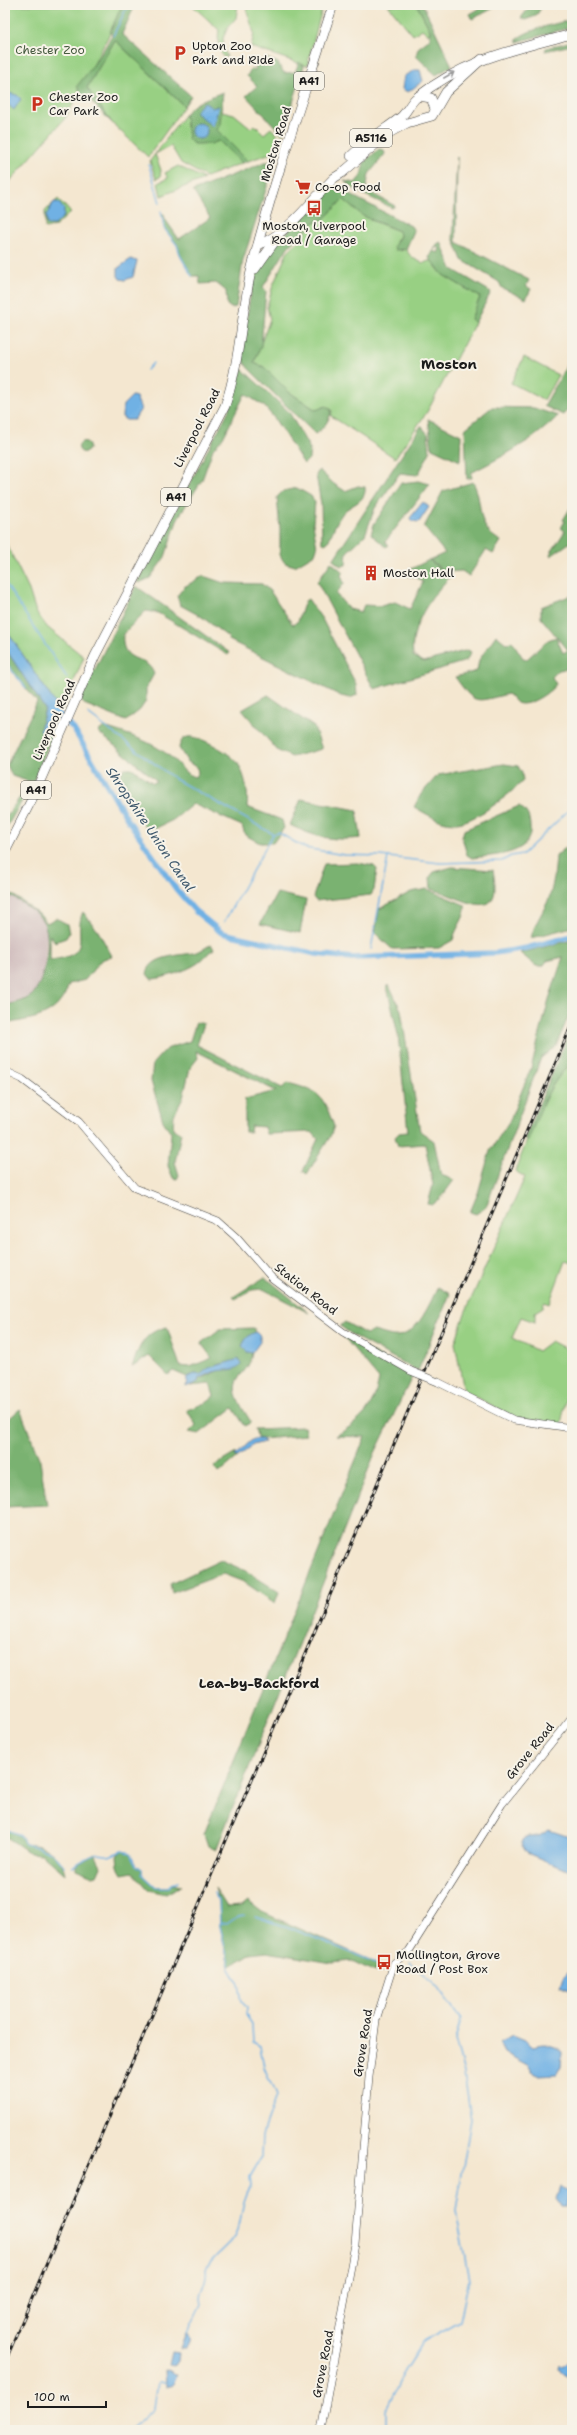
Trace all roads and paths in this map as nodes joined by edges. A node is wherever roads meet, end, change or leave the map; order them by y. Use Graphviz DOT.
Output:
graph roads {
  1 [pos="333,5"];
  2 [pos="572,34"];
  3 [pos="482,59"];
  4 [pos="419,96"];
  5 [pos="412,103"];
  6 [pos="435,109"];
  7 [pos="421,119"];
  8 [pos="334,178"];
  9 [pos="289,224"];
  10 [pos="258,245"];
  11 [pos="249,281"];
  12 [pos="14,832"];
  13 [pos="5,840"];
  14 [pos="5,852"];
  15 [pos="5,1071"];
  16 [pos="572,1428"];
  17 [pos="572,1717"];
  18 [pos="321,2430"];
  1 -- 10 [label="highway, Moston Road / A41"];
  2 -- 3 [label="highway, A5116"];
  4 -- 3 [label="highway, A5116, one-way"];
  3 -- 6 [label="highway, A5116"];
  4 -- 5 [label="highway, A5116"];
  4 -- 6 [label="highway"];
  5 -- 7 [label="highway"];
  5 -- 8 [label="highway, A5116"];
  6 -- 7 [label="highway, A5116"];
  7 -- 8 [label="highway, A5116"];
  8 -- 9 [label="highway, A5116"];
  9 -- 10 [label="highway, A5116"];
  9 -- 11 [label="highway"];
  10 -- 11 [label="highway, Liverpool Road / A41"];
  11 -- 12 [label="highway, Liverpool Road / A41"];
  12 -- 13 [label="highway, Liverpool Road / A41"];
  12 -- 14 [label="highway, Liverpool Road / A41"];
  15 -- 16 [label="street, Station Road, bridge"];
  17 -- 18 [label="street, Grove Road"];
}
